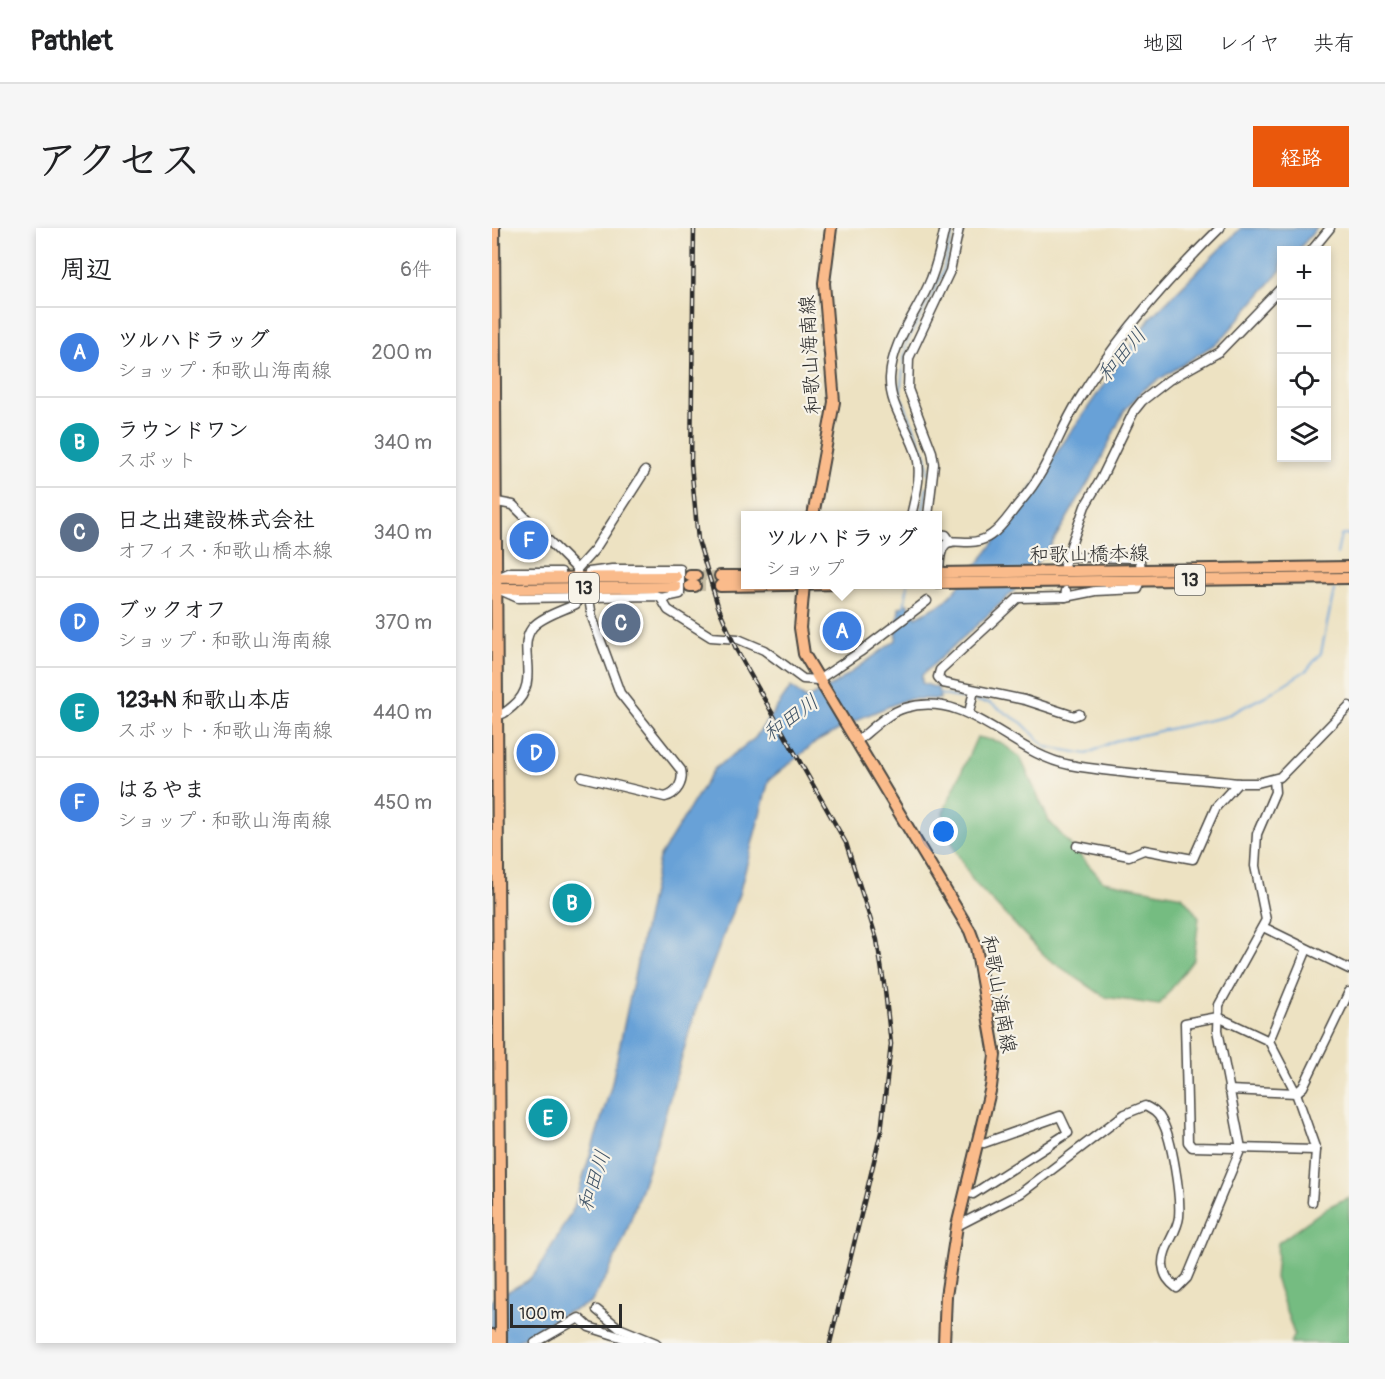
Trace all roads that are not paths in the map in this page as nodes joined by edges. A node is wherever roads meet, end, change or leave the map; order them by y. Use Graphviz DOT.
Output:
graph roads {
  1 [pos="494,228"];
  2 [pos="831,228"];
  3 [pos="945,228"];
  4 [pos="959,228"];
  5 [pos="1220,228"];
  6 [pos="1330,228"];
  7 [pos="1315,246"];
  8 [pos="1277,291"];
  9 [pos="494,471"];
  10 [pos="645,471"];
  11 [pos="494,501"];
  12 [pos="814,511"];
  13 [pos="912,511"];
  14 [pos="929,511"];
  15 [pos="942,534"];
  16 [pos="951,542"];
  17 [pos="942,549"];
  18 [pos="1349,567"];
  19 [pos="577,571"];
  20 [pos="1141,576"];
  21 [pos="741,577"];
  22 [pos="942,578"];
  23 [pos="1349,578"];
  24 [pos="942,579"];
  25 [pos="676,582"];
  26 [pos="741,582"];
  27 [pos="494,583"];
  28 [pos="804,589"];
  29 [pos="579,598"];
  30 [pos="589,598"];
  31 [pos="661,598"];
  32 [pos="927,601"];
  33 [pos="819,682"];
  34 [pos="974,692"];
  35 [pos="1349,706"];
  36 [pos="970,709"];
  37 [pos="1079,714"];
  38 [pos="1346,714"];
  39 [pos="495,716"];
  40 [pos="853,737"];
  41 [pos="494,776"];
  42 [pos="582,777"];
  43 [pos="1274,780"];
  44 [pos="1238,783"];
  45 [pos="1077,846"];
  46 [pos="1263,927"];
  47 [pos="1307,949"];
  48 [pos="1349,969"];
  49 [pos="1349,992"];
  50 [pos="1218,1017"];
  51 [pos="1269,1041"];
  52 [pos="1229,1090"];
  53 [pos="1296,1093"];
  54 [pos="496,1112"];
  55 [pos="978,1142"];
  56 [pos="1241,1148"];
  57 [pos="1316,1150"];
  58 [pos="966,1192"];
  59 [pos="1312,1202"];
  60 [pos="957,1226"];
  61 [pos="597,1310"];
  62 [pos="492,1335"];
  63 [pos="492,1343"];
  64 [pos="501,1343"];
  65 [pos="535,1343"];
  66 [pos="639,1343"];
  67 [pos="656,1343"];
  68 [pos="944,1343"];
  1 -- 9 [label="main road"];
  2 -- 12 [label="main road, 和歌山海南線"];
  3 -- 13 [label="street"];
  4 -- 14 [label="street"];
  5 -- 16 [label="street"];
  6 -- 7 [label="street"];
  8 -- 20 [label="street"];
  9 -- 11 [label="main road"];
  10 -- 19 [label="street"];
  11 -- 19 [label="street"];
  11 -- 27 [label="main road"];
  15 -- 16 [label="street"];
  16 -- 17 [label="street"];
  18 -- 20 [label="main road, 和歌山橋本線 / 13"];
  19 -- 27 [label="street"];
  19 -- 31 [label="street"];
  20 -- 22 [label="main road, 和歌山橋本線 / 13"];
  20 -- 23 [label="main road, 和歌山橋本線 / 13"];
  20 -- 24 [label="main road, 和歌山橋本線 / 13"];
  20 -- 34 [label="street"];
  21 -- 26 [label="main road"];
  25 -- 27 [label="main road, 13"];
  27 -- 29 [label="street"];
  27 -- 39 [label="main road"];
  28 -- 33 [label="main road, 和歌山海南線"];
  29 -- 30 [label="street"];
  29 -- 39 [label="street"];
  30 -- 31 [label="street"];
  30 -- 42 [label="street"];
  31 -- 33 [label="street"];
  32 -- 33 [label="street"];
  33 -- 40 [label="main road, 和歌山海南線"];
  34 -- 36 [label="street"];
  34 -- 37 [label="street"];
  35 -- 38 [label="street"];
  36 -- 40 [label="street"];
  36 -- 44 [label="street"];
  38 -- 43 [label="street"];
  39 -- 41 [label="main road"];
  40 -- 55 [label="main road, 和歌山海南線"];
  41 -- 54 [label="main road"];
  43 -- 44 [label="street"];
  43 -- 46 [label="street"];
  44 -- 45 [label="street"];
  46 -- 47 [label="street"];
  46 -- 50 [label="street"];
  47 -- 48 [label="street"];
  47 -- 51 [label="street"];
  49 -- 53 [label="street"];
  50 -- 51 [label="street"];
  50 -- 52 [label="street"];
  50 -- 56 [label="street"];
  51 -- 53 [label="street"];
  52 -- 53 [label="street"];
  52 -- 56 [label="street"];
  53 -- 57 [label="street"];
  54 -- 64 [label="main road"];
  55 -- 58 [label="main road, 和歌山海南線"];
  55 -- 58 [label="street"];
  56 -- 57 [label="street"];
  56 -- 60 [label="street"];
  57 -- 59 [label="street"];
  58 -- 60 [label="main road, 和歌山海南線"];
  60 -- 68 [label="main road, 和歌山海南線"];
  61 -- 67 [label="street"];
  62 -- 63 [label="main road"];
  65 -- 66 [label="street"];
}
